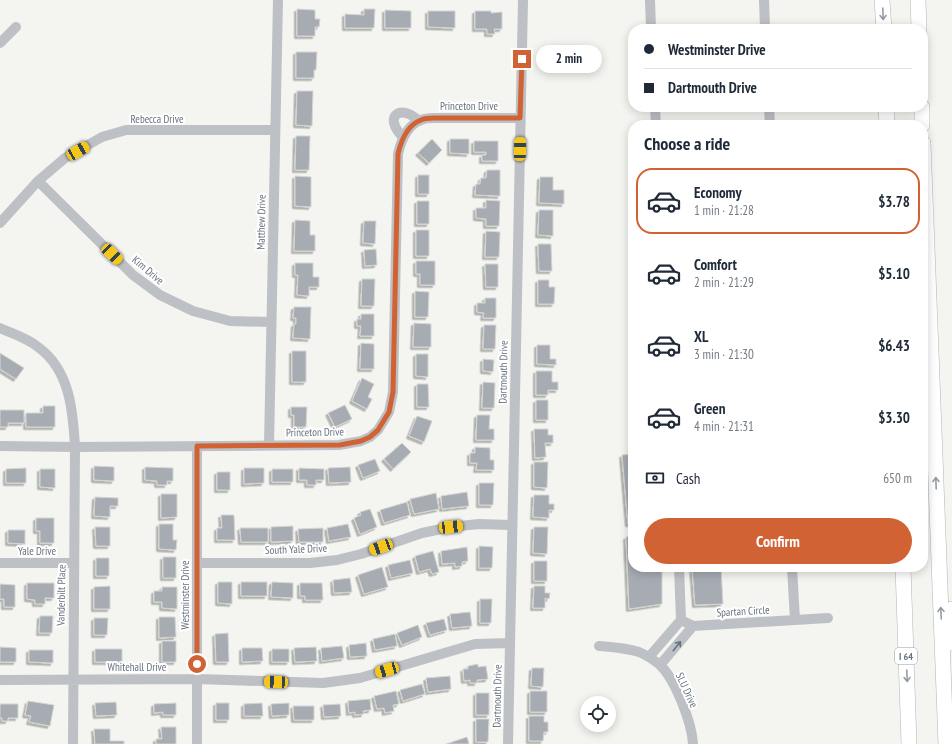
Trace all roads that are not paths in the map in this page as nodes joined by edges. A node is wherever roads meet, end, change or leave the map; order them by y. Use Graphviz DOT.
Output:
graph roads {
  1 [pos="278,0"];
  2 [pos="523,0"];
  3 [pos="650,0"];
  4 [pos="764,0"];
  5 [pos="882,0"];
  6 [pos="918,0"];
  7 [pos="651,24"];
  8 [pos="765,24"];
  9 [pos="884,24"];
  10 [pos="919,24"];
  11 [pos="16,27"];
  12 [pos="0,43"];
  13 [pos="520,118"];
  14 [pos="419,121"];
  15 [pos="275,130"];
  16 [pos="403,137"];
  17 [pos="38,181"];
  18 [pos="0,223"];
  19 [pos="928,269"];
  20 [pos="272,322"];
  21 [pos="0,328"];
  22 [pos="269,445"];
  23 [pos="0,446"];
  24 [pos="197,446"];
  25 [pos="75,447"];
  26 [pos="512,525"];
  27 [pos="0,563"];
  28 [pos="74,563"];
  29 [pos="196,563"];
  30 [pos="679,572"];
  31 [pos="792,572"];
  32 [pos="904,572"];
  33 [pos="952,609"];
  34 [pos="828,618"];
  35 [pos="681,620"];
  36 [pos="795,620"];
  37 [pos="693,626"];
  38 [pos="510,643"];
  39 [pos="599,646"];
  40 [pos="649,657"];
  41 [pos="660,665"];
  42 [pos="72,679"];
  43 [pos="197,679"];
  44 [pos="0,680"];
  45 [pos="946,722"];
  46 [pos="73,744"];
  47 [pos="197,744"];
  48 [pos="508,744"];
  49 [pos="693,744"];
  50 [pos="909,744"];
  51 [pos="946,744"];
  1 -- 15 [label="street, Matthew Drive"];
  2 -- 13 [label="street, Dartmouth Drive"];
  3 -- 7 [label="street"];
  4 -- 8 [label="street"];
  5 -- 9 [label="highway, one-way"];
  6 -- 10 [label="highway"];
  11 -- 12 [label="street"];
  13 -- 14 [label="street, Princeton Drive"];
  13 -- 26 [label="street, Dartmouth Drive"];
  14 -- 16 [label="street, Princeton Drive"];
  14 -- 16 [label="street"];
  15 -- 17 [label="street, Rebecca Drive"];
  15 -- 20 [label="street, Matthew Drive"];
  16 -- 22 [label="street, Princeton Drive"];
  17 -- 18 [label="street, Rebecca Drive"];
  17 -- 20 [label="street, Kim Drive"];
  45 -- 19 [label="highway, one-way"];
  20 -- 22 [label="street, Matthew Drive"];
  21 -- 25 [label="street, Vanderbilt Place"];
  22 -- 24 [label="street, Princeton Drive"];
  23 -- 25 [label="street, Princeton Drive"];
  24 -- 25 [label="street, Princeton Drive"];
  24 -- 29 [label="street, Westminster Drive"];
  25 -- 28 [label="street, Vanderbilt Place"];
  26 -- 29 [label="street, South Yale Drive"];
  26 -- 38 [label="street, Dartmouth Drive"];
  27 -- 28 [label="street, Yale Drive"];
  28 -- 42 [label="street, Vanderbilt Place"];
  29 -- 43 [label="street, Westminster Drive"];
  30 -- 35 [label="street"];
  31 -- 36 [label="street"];
  32 -- 50 [label="highway, I 64, one-way"];
  33 -- 45 [label="highway"];
  34 -- 36 [label="street, Spartan Circle"];
  35 -- 37 [label="street, Spartan Circle"];
  35 -- 40 [label="street"];
  36 -- 37 [label="street, Spartan Circle"];
  41 -- 37 [label="street, one-way"];
  38 -- 43 [label="street, Whitehall Drive"];
  38 -- 48 [label="street, Dartmouth Drive"];
  39 -- 40 [label="street, SLU Drive"];
  40 -- 41 [label="street, SLU Drive"];
  41 -- 49 [label="street, SLU Drive"];
  42 -- 43 [label="street, Whitehall Drive"];
  42 -- 44 [label="street, Whitehall Drive"];
  42 -- 46 [label="street, Vanderbilt Place"];
  43 -- 47 [label="street, Westminster Drive"];
  45 -- 51 [label="highway"];
}
